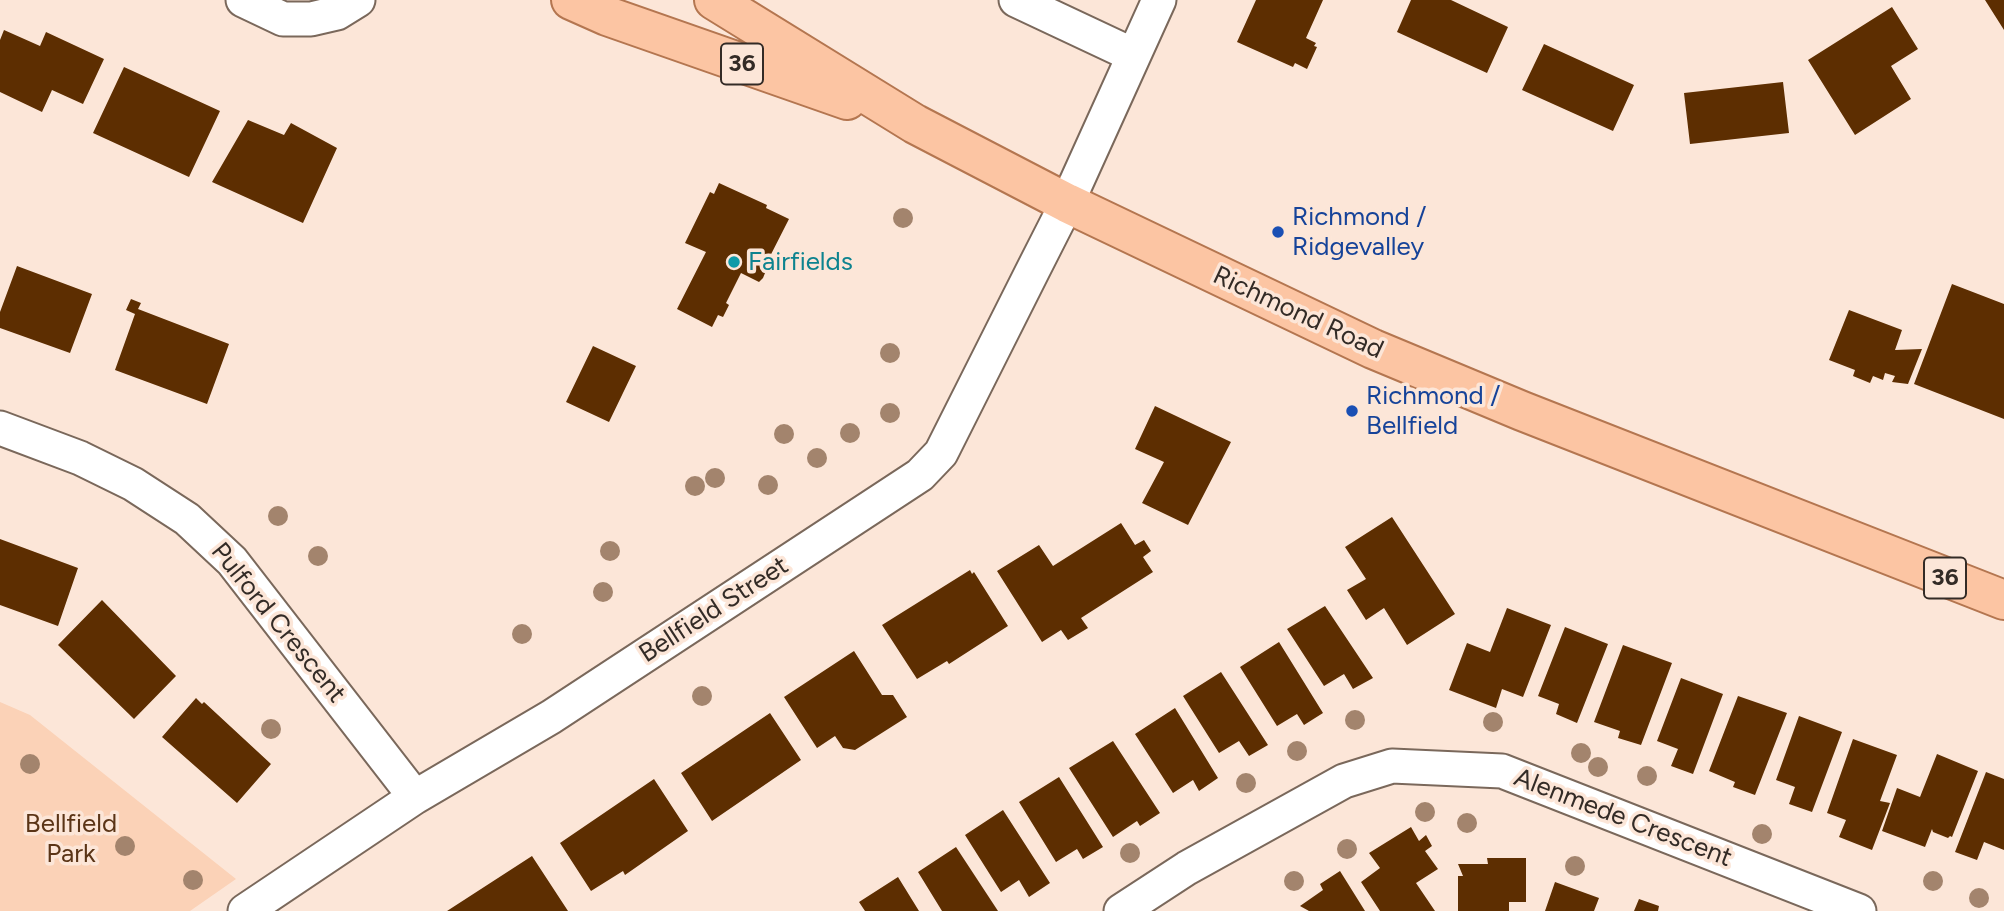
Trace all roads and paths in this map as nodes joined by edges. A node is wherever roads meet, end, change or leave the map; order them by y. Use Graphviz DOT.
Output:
graph roads {
  1 [pos="243,0"];
  2 [pos="358,0"];
  3 [pos="570,0"];
  4 [pos="714,0"];
  5 [pos="1016,0"];
  6 [pos="1158,0"];
  7 [pos="1133,55"];
  8 [pos="915,124"];
  9 [pos="1067,203"];
  10 [pos="0,428"];
  11 [pos="2004,600"];
  12 [pos="415,797"];
  13 [pos="245,911"];
  14 [pos="1121,911"];
  15 [pos="1859,911"];
  1 -- 2 [label="street"];
  3 -- 8 [label="main road, Richmond Road / 36"];
  4 -- 8 [label="main road, Richmond Road / 36"];
  5 -- 7 [label="street"];
  6 -- 7 [label="street, Bellfield Street"];
  7 -- 9 [label="street, Bellfield Street"];
  8 -- 9 [label="main road, Richmond Road / 36"];
  9 -- 11 [label="main road, Richmond Road / 36"];
  9 -- 12 [label="street, Bellfield Street"];
  10 -- 12 [label="street, Pulford Crescent"];
  12 -- 13 [label="street, Bellfield Street"];
  14 -- 15 [label="street, Alenmede Crescent"];
}
